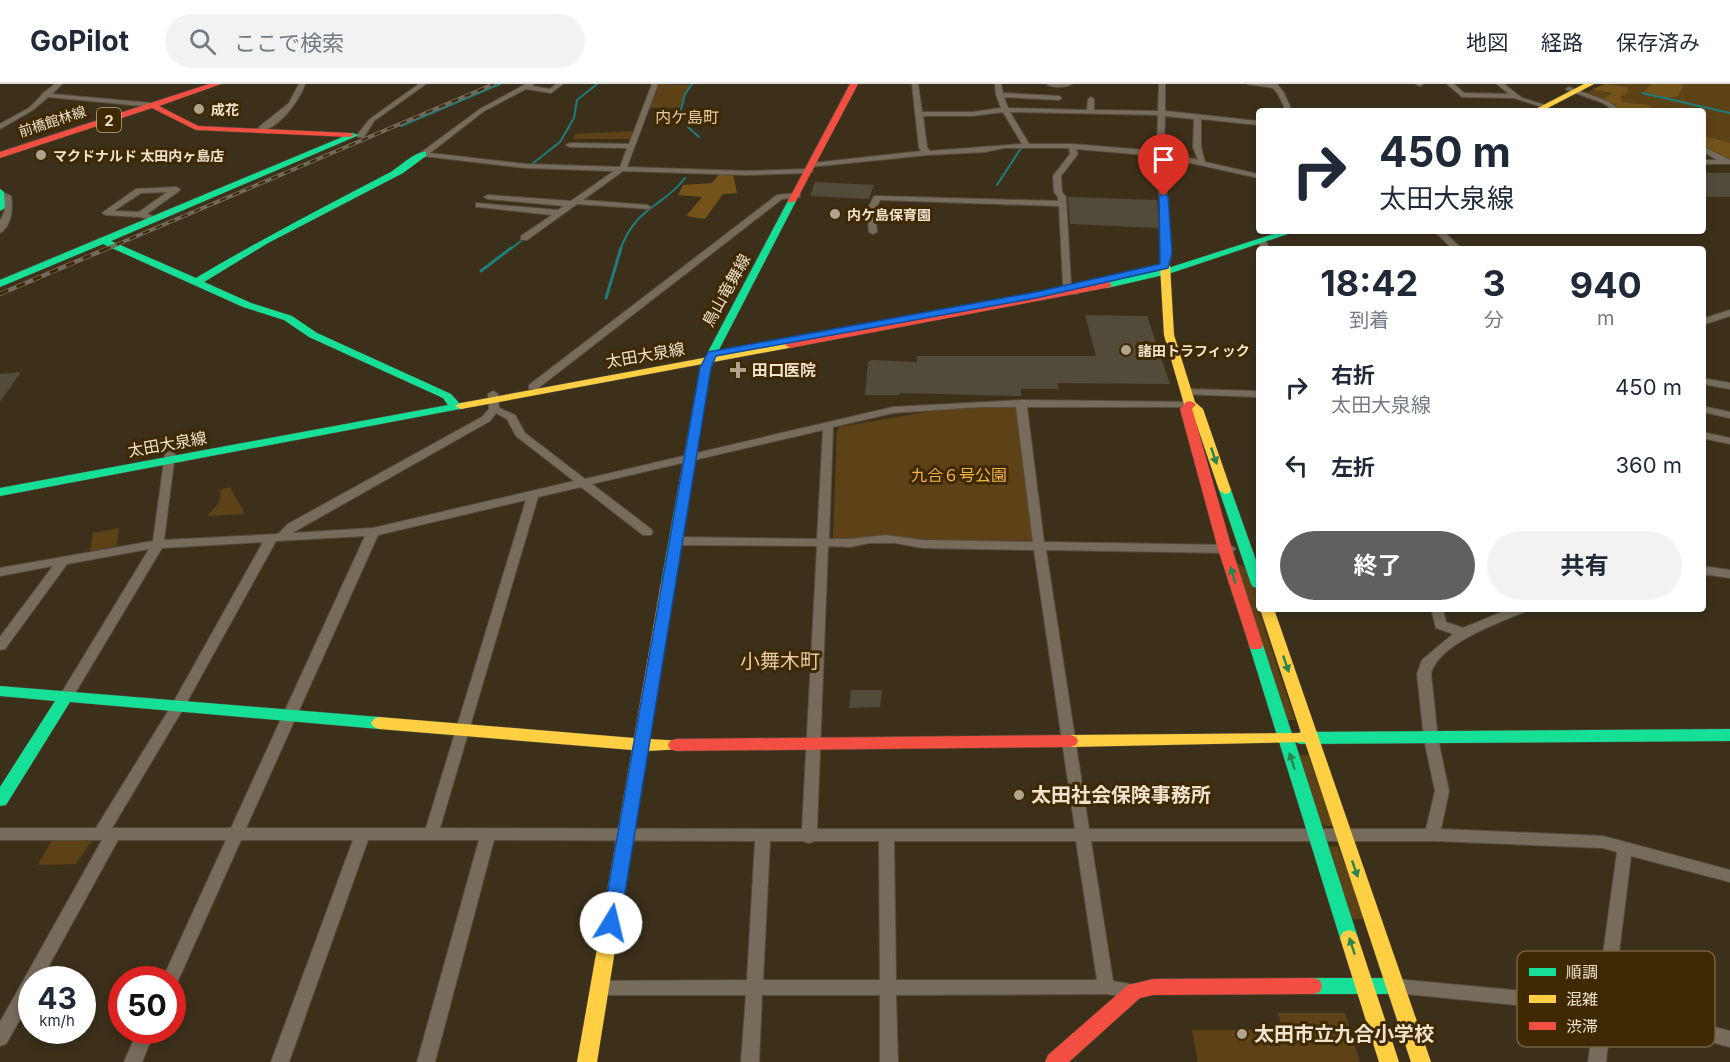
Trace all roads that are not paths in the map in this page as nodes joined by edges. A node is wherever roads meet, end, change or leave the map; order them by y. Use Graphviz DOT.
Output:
graph roads {
  1 [pos="59,84"];
  2 [pos="217,84"];
  3 [pos="302,84"];
  4 [pos="423,84"];
  5 [pos="560,84"];
  6 [pos="655,84"];
  7 [pos="854,84"];
  8 [pos="915,84"];
  9 [pos="998,84"];
  10 [pos="1048,84"];
  11 [pos="1069,84"];
  12 [pos="1162,84"];
  13 [pos="1250,84"];
  14 [pos="1450,84"];
  15 [pos="1500,84"];
  16 [pos="1590,84"];
  17 [pos="528,85"];
  18 [pos="1274,85"];
  19 [pos="1574,88"];
  20 [pos="44,95"];
  21 [pos="999,95"];
  22 [pos="1517,96"];
  23 [pos="1059,98"];
  24 [pos="1091,99"];
  25 [pos="152,105"];
  26 [pos="1286,108"];
  27 [pos="1536,108"];
  28 [pos="1613,108"];
  29 [pos="1004,110"];
  30 [pos="1090,112"];
  31 [pos="1160,113"];
  32 [pos="918,114"];
  33 [pos="1197,117"];
  34 [pos="1256,123"];
  35 [pos="0,127"];
  36 [pos="262,129"];
  37 [pos="361,135"];
  38 [pos="570,145"];
  39 [pos="1026,145"];
  40 [pos="632,146"];
  41 [pos="1072,146"];
  42 [pos="1706,150"];
  43 [pos="928,153"];
  44 [pos="1161,153"];
  45 [pos="423,154"];
  46 [pos="0,155"];
  47 [pos="1202,161"];
  48 [pos="1706,162"];
  49 [pos="1728,162"];
  50 [pos="624,168"];
  51 [pos="811,168"];
  52 [pos="1256,175"];
  53 [pos="797,195"];
  54 [pos="488,197"];
  55 [pos="2,198"];
  56 [pos="575,203"];
  57 [pos="1062,204"];
  58 [pos="479,205"];
  59 [pos="647,207"];
  60 [pos="561,213"];
  61 [pos="146,217"];
  62 [pos="0,231"];
  63 [pos="873,232"];
  64 [pos="1269,234"];
  65 [pos="1286,234"];
  66 [pos="1441,234"];
  67 [pos="524,238"];
  68 [pos="102,240"];
  69 [pos="1264,245"];
  70 [pos="1455,246"];
  71 [pos="1256,247"];
  72 [pos="1165,269"];
  73 [pos="195,283"];
  74 [pos="0,284"];
  75 [pos="1072,290"];
  76 [pos="1730,313"];
  77 [pos="1706,321"];
  78 [pos="710,357"];
  79 [pos="1706,382"];
  80 [pos="1730,386"];
  81 [pos="533,387"];
  82 [pos="1256,394"];
  83 [pos="1188,398"];
  84 [pos="493,402"];
  85 [pos="1021,403"];
  86 [pos="454,404"];
  87 [pos="1706,410"];
  88 [pos="1730,415"];
  89 [pos="828,425"];
  90 [pos="1706,436"];
  91 [pos="1730,441"];
  92 [pos="169,457"];
  93 [pos="690,457"];
  94 [pos="582,483"];
  95 [pos="0,485"];
  96 [pos="0,492"];
  97 [pos="533,495"];
  98 [pos="373,532"];
  99 [pos="647,532"];
  100 [pos="277,536"];
  101 [pos="678,541"];
  102 [pos="825,542"];
  103 [pos="158,544"];
  104 [pos="1039,545"];
  105 [pos="1225,549"];
  106 [pos="1246,549"];
  107 [pos="64,560"];
  108 [pos="1706,571"];
  109 [pos="0,572"];
  110 [pos="1730,574"];
  111 [pos="1256,578"];
  112 [pos="1268,612"];
  113 [pos="1438,612"];
  114 [pos="1513,612"];
  115 [pos="1463,633"];
  116 [pos="0,646"];
  117 [pos="0,691"];
  118 [pos="66,697"];
  119 [pos="178,706"];
  120 [pos="290,716"];
  121 [pos="461,730"];
  122 [pos="1730,735"];
  123 [pos="1285,738"];
  124 [pos="1311,738"];
  125 [pos="1431,739"];
  126 [pos="1071,741"];
  127 [pos="641,745"];
  128 [pos="812,746"];
  129 [pos="0,800"];
  130 [pos="0,834"];
  131 [pos="488,834"];
  132 [pos="106,835"];
  133 [pos="236,835"];
  134 [pos="431,835"];
  135 [pos="1344,835"];
  136 [pos="1436,835"];
  137 [pos="362,836"];
  138 [pos="1317,836"];
  139 [pos="625,837"];
  140 [pos="763,837"];
  141 [pos="809,837"];
  142 [pos="886,837"];
  143 [pos="1084,837"];
  144 [pos="1624,847"];
  145 [pos="1730,876"];
  146 [pos="1610,951"];
  147 [pos="39,966"];
  148 [pos="176,966"];
  149 [pos="1365,986"];
  150 [pos="1396,986"];
  151 [pos="1106,987"];
  152 [pos="600,988"];
  153 [pos="754,988"];
  154 [pos="888,988"];
  155 [pos="1135,991"];
  156 [pos="1517,998"];
  157 [pos="18,1005"];
  158 [pos="1715,1035"];
  159 [pos="0,1038"];
  160 [pos="1730,1039"];
  161 [pos="141,1044"];
  162 [pos="1599,1047"];
  163 [pos="133,1062"];
  164 [pos="280,1062"];
  165 [pos="426,1062"];
  166 [pos="588,1062"];
  167 [pos="750,1062"];
  168 [pos="888,1062"];
  169 [pos="1054,1062"];
  170 [pos="1389,1062"];
  171 [pos="1421,1062"];
  172 [pos="1597,1062"];
  1 -- 20 [label="street"];
  2 -- 25 [label="street, 前橋館林線 / 2"];
  3 -- 36 [label="street"];
  4 -- 37 [label="street"];
  5 -- 17 [label="street"];
  6 -- 40 [label="street"];
  7 -- 51 [label="street, 鳥山竜舞線"];
  8 -- 32 [label="street"];
  9 -- 21 [label="street"];
  10 -- 11 [label="street"];
  12 -- 31 [label="street"];
  13 -- 18 [label="street"];
  14 -- 22 [label="street"];
  15 -- 22 [label="street"];
  16 -- 19 [label="street"];
  17 -- 45 [label="street"];
  18 -- 26 [label="street"];
  19 -- 27 [label="street"];
  19 -- 28 [label="street"];
  20 -- 25 [label="street"];
  20 -- 35 [label="street"];
  21 -- 23 [label="street"];
  21 -- 29 [label="street"];
  22 -- 27 [label="street"];
  24 -- 30 [label="street"];
  25 -- 36 [label="street"];
  25 -- 46 [label="street, 前橋館林線 / 2"];
  29 -- 30 [label="street"];
  29 -- 32 [label="street"];
  29 -- 39 [label="street"];
  30 -- 31 [label="street"];
  31 -- 33 [label="street"];
  31 -- 44 [label="street"];
  32 -- 43 [label="street"];
  33 -- 34 [label="street"];
  33 -- 47 [label="street"];
  36 -- 61 [label="street"];
  38 -- 40 [label="street"];
  39 -- 41 [label="street"];
  39 -- 43 [label="street"];
  40 -- 50 [label="street"];
  41 -- 44 [label="street"];
  41 -- 57 [label="street"];
  42 -- 49 [label="street"];
  43 -- 51 [label="street"];
  44 -- 47 [label="street"];
  44 -- 72 [label="street"];
  45 -- 50 [label="street"];
  45 -- 73 [label="street"];
  47 -- 52 [label="street"];
  48 -- 49 [label="street"];
  50 -- 51 [label="street"];
  50 -- 56 [label="street"];
  51 -- 53 [label="street, 鳥山竜舞線"];
  53 -- 78 [label="street, 鳥山竜舞線"];
  53 -- 81 [label="street"];
  54 -- 56 [label="street"];
  55 -- 62 [label="street"];
  56 -- 59 [label="street"];
  56 -- 60 [label="street"];
  57 -- 63 [label="street"];
  57 -- 75 [label="street"];
  58 -- 60 [label="street"];
  60 -- 67 [label="street"];
  61 -- 61 [label="street"];
  61 -- 68 [label="street"];
  64 -- 72 [label="street, 太田大泉線"];
  65 -- 69 [label="street, 太田大泉線"];
  66 -- 70 [label="street"];
  68 -- 73 [label="street"];
  68 -- 74 [label="street"];
  71 -- 72 [label="street, 太田大泉線"];
  72 -- 75 [label="street, 太田大泉線"];
  72 -- 83 [label="street"];
  73 -- 86 [label="street"];
  75 -- 78 [label="street, 太田大泉線"];
  76 -- 77 [label="street"];
  78 -- 81 [label="street, 太田大泉線"];
  78 -- 84 [label="street, 太田大泉線"];
  78 -- 93 [label="street, 鳥山竜舞線"];
  79 -- 80 [label="street"];
  81 -- 84 [label="street, 太田大泉線"];
  82 -- 83 [label="street"];
  83 -- 85 [label="street"];
  83 -- 105 [label="street"];
  83 -- 106 [label="street, one-way"];
  84 -- 86 [label="street, 太田大泉線"];
  84 -- 94 [label="street"];
  84 -- 100 [label="street"];
  85 -- 89 [label="street"];
  85 -- 104 [label="street"];
  86 -- 92 [label="street, 太田大泉線"];
  87 -- 88 [label="street"];
  89 -- 93 [label="street"];
  89 -- 102 [label="street"];
  90 -- 91 [label="street"];
  92 -- 95 [label="street, 太田大泉線"];
  92 -- 96 [label="street, 太田大泉線"];
  92 -- 103 [label="street"];
  93 -- 94 [label="street"];
  93 -- 101 [label="street, 鳥山竜舞線"];
  94 -- 97 [label="street"];
  94 -- 99 [label="street"];
  97 -- 98 [label="street"];
  97 -- 121 [label="street"];
  98 -- 100 [label="street"];
  98 -- 120 [label="street"];
  100 -- 103 [label="street"];
  100 -- 119 [label="street"];
  101 -- 102 [label="street"];
  101 -- 127 [label="street, 鳥山竜舞線"];
  102 -- 104 [label="street"];
  102 -- 128 [label="street"];
  103 -- 107 [label="street"];
  103 -- 118 [label="street"];
  104 -- 105 [label="street"];
  104 -- 126 [label="street"];
  105 -- 106 [label="street"];
  123 -- 105 [label="street, one-way"];
  106 -- 111 [label="street"];
  107 -- 109 [label="street"];
  107 -- 116 [label="street"];
  108 -- 110 [label="street"];
  112 -- 124 [label="street, one-way"];
  113 -- 115 [label="street"];
  114 -- 115 [label="street"];
  115 -- 125 [label="street"];
  117 -- 118 [label="street"];
  118 -- 119 [label="street"];
  118 -- 129 [label="street"];
  119 -- 120 [label="street"];
  119 -- 132 [label="street"];
  120 -- 121 [label="street"];
  120 -- 133 [label="street"];
  121 -- 127 [label="street"];
  121 -- 134 [label="street"];
  122 -- 125 [label="street"];
  123 -- 124 [label="street"];
  123 -- 126 [label="street"];
  138 -- 123 [label="street, one-way"];
  124 -- 125 [label="street"];
  124 -- 135 [label="street"];
  125 -- 136 [label="street"];
  126 -- 128 [label="street"];
  126 -- 143 [label="street"];
  127 -- 128 [label="street"];
  127 -- 139 [label="street, 鳥山竜舞線"];
  128 -- 141 [label="street"];
  130 -- 132 [label="street"];
  131 -- 134 [label="street"];
  131 -- 139 [label="street"];
  131 -- 165 [label="street"];
  132 -- 133 [label="street"];
  132 -- 147 [label="street"];
  133 -- 137 [label="street"];
  133 -- 148 [label="street"];
  134 -- 137 [label="street"];
  135 -- 136 [label="street"];
  135 -- 138 [label="street"];
  135 -- 150 [label="street, one-way"];
  136 -- 144 [label="street"];
  137 -- 164 [label="street"];
  138 -- 143 [label="street"];
  149 -- 138 [label="street, one-way"];
  139 -- 140 [label="street"];
  139 -- 152 [label="street, 鳥山竜舞線"];
  140 -- 141 [label="street"];
  140 -- 153 [label="street"];
  141 -- 142 [label="street"];
  142 -- 143 [label="street"];
  142 -- 154 [label="street"];
  143 -- 151 [label="street"];
  144 -- 145 [label="street"];
  144 -- 146 [label="street"];
  149 -- 150 [label="street"];
  149 -- 155 [label="street"];
  149 -- 170 [label="street"];
  150 -- 156 [label="street"];
  150 -- 171 [label="street"];
  151 -- 154 [label="street"];
  151 -- 155 [label="street"];
  152 -- 153 [label="street"];
  152 -- 166 [label="street, 鳥山竜舞線"];
  153 -- 154 [label="street"];
  153 -- 167 [label="street"];
  154 -- 168 [label="street"];
  155 -- 169 [label="street"];
  157 -- 159 [label="street"];
  158 -- 160 [label="street"];
  161 -- 163 [label="street"];
  162 -- 172 [label="street"];
}
